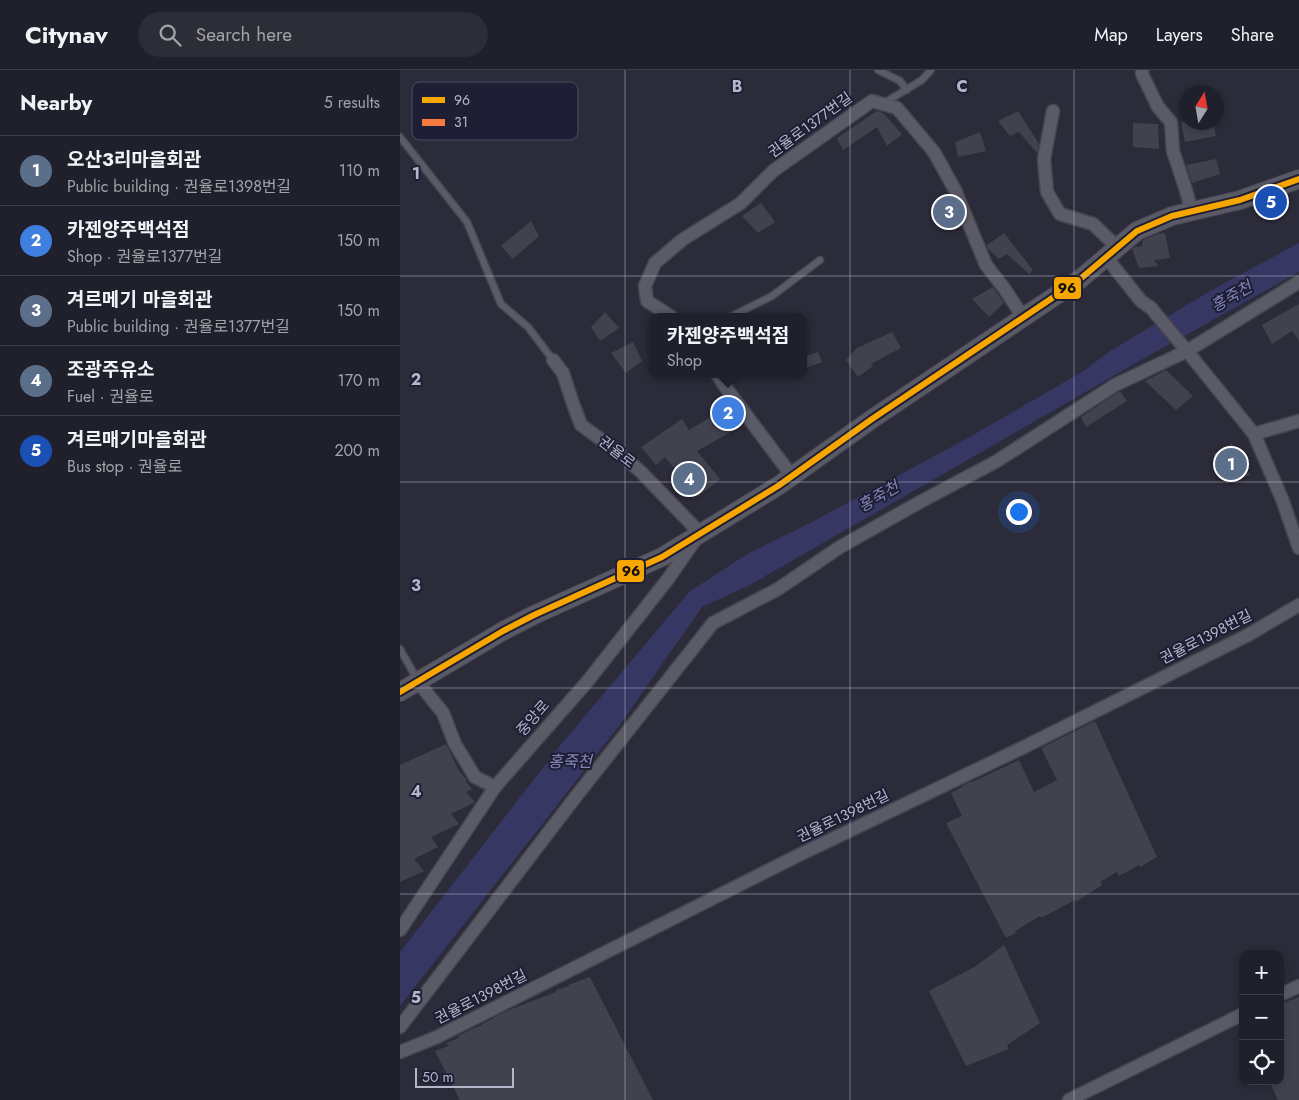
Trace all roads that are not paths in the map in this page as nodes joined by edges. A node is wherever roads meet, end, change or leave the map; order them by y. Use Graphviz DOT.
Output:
graph roads {
  1 [pos="878,70"];
  2 [pos="931,70"];
  3 [pos="1142,70"];
  4 [pos="907,90"];
  5 [pos="883,104"];
  6 [pos="1053,111"];
  7 [pos="400,137"];
  8 [pos="1299,179"];
  9 [pos="1192,212"];
  10 [pos="1111,252"];
  11 [pos="820,260"];
  12 [pos="1299,282"];
  13 [pos="666,313"];
  14 [pos="738,313"];
  15 [pos="1023,317"];
  16 [pos="1187,351"];
  17 [pos="553,360"];
  18 [pos="720,378"];
  19 [pos="1299,421"];
  20 [pos="1254,434"];
  21 [pos="792,476"];
  22 [pos="700,534"];
  23 [pos="1299,548"];
  24 [pos="1299,605"];
  25 [pos="400,650"];
  26 [pos="418,682"];
  27 [pos="400,692"];
  28 [pos="495,787"];
  29 [pos="400,930"];
  30 [pos="1299,986"];
  31 [pos="1284,993"];
  32 [pos="1239,1016"];
  33 [pos="400,1027"];
  34 [pos="400,1052"];
  35 [pos="1069,1100"];
  1 -- 4 [label="lane"];
  2 -- 4 [label="lane"];
  3 -- 9 [label="street"];
  4 -- 5 [label="lane"];
  5 -- 13 [label="street, 권율로1377번길"];
  5 -- 15 [label="street"];
  6 -- 10 [label="street"];
  7 -- 17 [label="lane"];
  8 -- 9 [label="main road"];
  9 -- 10 [label="main road"];
  10 -- 15 [label="main road"];
  10 -- 16 [label="street"];
  11 -- 14 [label="lane"];
  12 -- 16 [label="street"];
  15 -- 21 [label="main road"];
  16 -- 20 [label="street"];
  16 -- 33 [label="street"];
  17 -- 22 [label="street, 권율로"];
  18 -- 21 [label="street"];
  19 -- 20 [label="street"];
  20 -- 23 [label="street"];
  21 -- 22 [label="main road"];
  22 -- 26 [label="main road"];
  22 -- 28 [label="street, 중앙로"];
  24 -- 34 [label="street, 권율로1398번길"];
  25 -- 26 [label="lane"];
  26 -- 27 [label="main road"];
  26 -- 28 [label="street"];
  28 -- 29 [label="street, 중앙로"];
  30 -- 31 [label="street"];
  32 -- 35 [label="street"];
}
